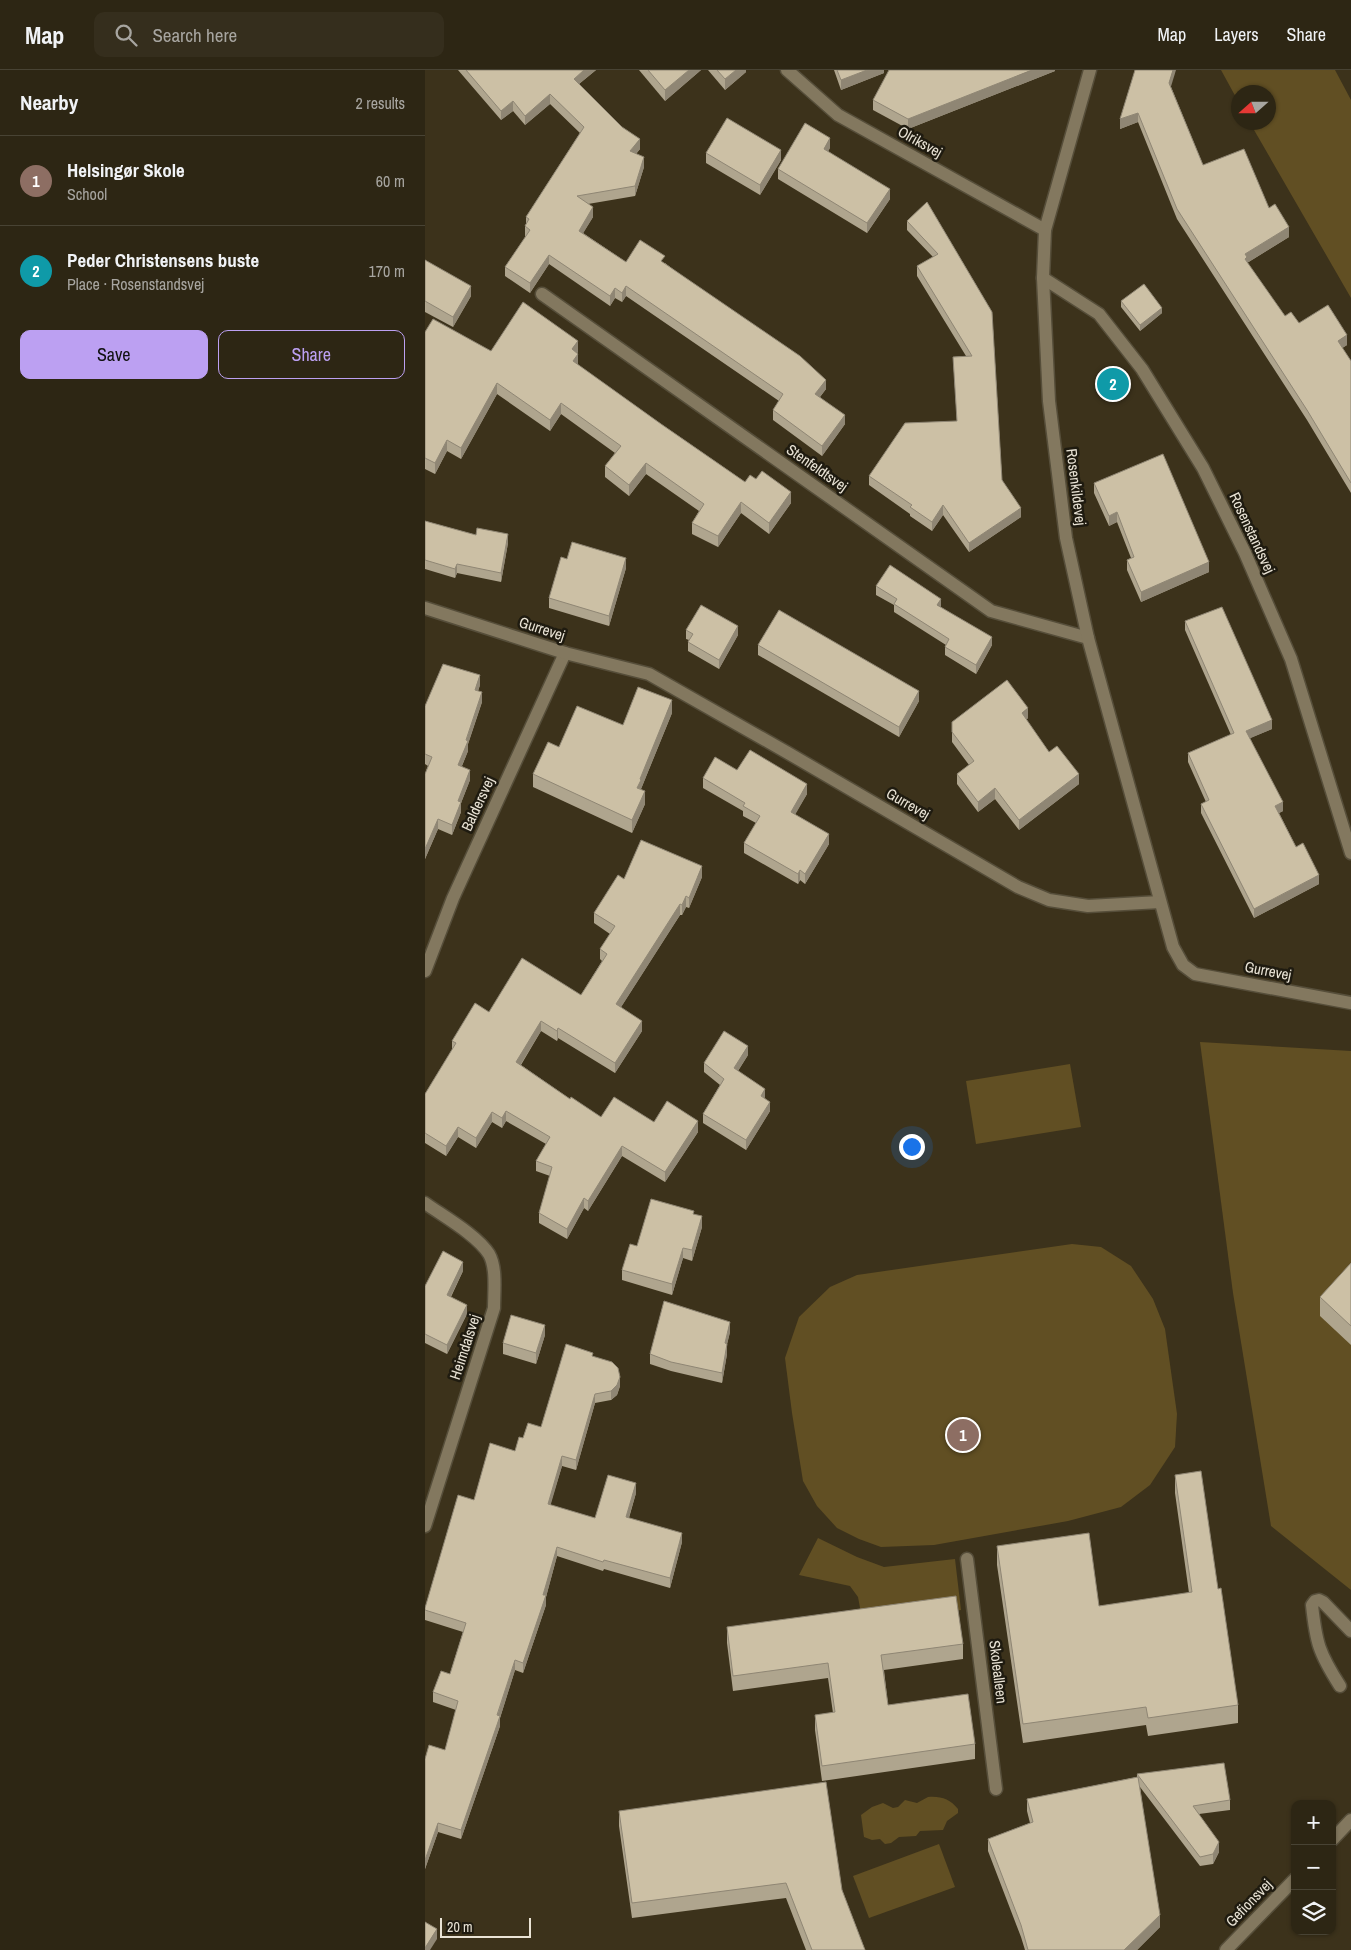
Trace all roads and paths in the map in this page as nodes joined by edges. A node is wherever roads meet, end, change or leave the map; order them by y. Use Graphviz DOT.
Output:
graph roads {
  1 [pos="787,70"];
  2 [pos="1090,70"];
  3 [pos="1045,230"];
  4 [pos="1043,278"];
  5 [pos="542,294"];
  6 [pos="425,608"];
  7 [pos="1088,638"];
  8 [pos="565,653"];
  9 [pos="1351,853"];
  10 [pos="1160,902"];
  11 [pos="425,971"];
  12 [pos="1351,1003"];
  13 [pos="425,1203"];
  14 [pos="425,1526"];
  15 [pos="967,1558"];
  16 [pos="1351,1631"];
  17 [pos="1340,1686"];
  18 [pos="996,1789"];
  19 [pos="1351,1820"];
  20 [pos="1336,1836"];
  21 [pos="1291,1883"];
  22 [pos="1226,1950"];
  1 -- 3 [label="street, Olriksvej"];
  2 -- 3 [label="street, Rosenkildevej"];
  3 -- 4 [label="street, Rosenkildevej"];
  4 -- 7 [label="street, Rosenkildevej"];
  4 -- 9 [label="street, Rosenstandsvej"];
  5 -- 7 [label="street, Stenfeldtsvej"];
  6 -- 8 [label="street, Gurrevej"];
  7 -- 10 [label="street, Rosenkildevej"];
  8 -- 10 [label="street, Gurrevej"];
  8 -- 11 [label="street, Baldersvej"];
  10 -- 12 [label="street, Gurrevej"];
  13 -- 14 [label="street, Heimdalsvej"];
  15 -- 18 [label="street, Skolealleen"];
  16 -- 17 [label="street"];
  19 -- 20 [label="street"];
  21 -- 22 [label="street, Gefionsvej"];
}
